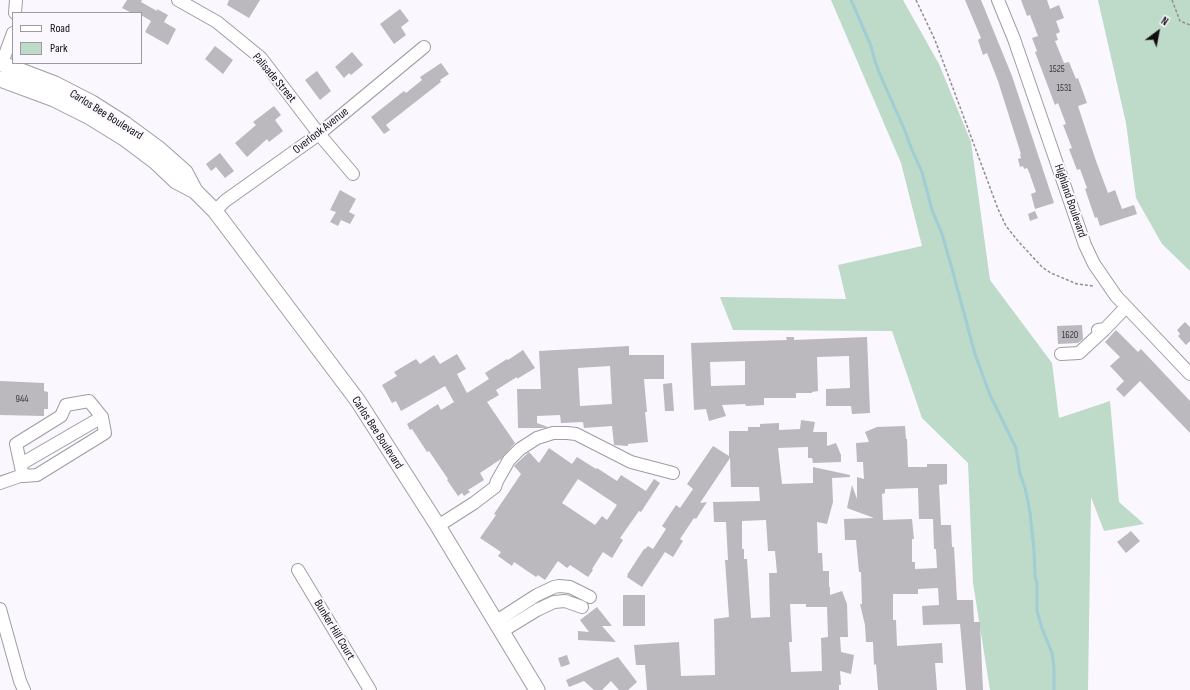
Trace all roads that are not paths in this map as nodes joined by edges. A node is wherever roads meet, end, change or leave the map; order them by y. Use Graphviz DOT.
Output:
graph roads {
  1 [pos="16,0"];
  2 [pos="178,0"];
  3 [pos="998,0"];
  4 [pos="15,12"];
  5 [pos="12,36"];
  6 [pos="424,47"];
  7 [pos="1,63"];
  8 [pos="0,79"];
  9 [pos="319,134"];
  10 [pos="353,174"];
  11 [pos="195,191"];
  12 [pos="215,211"];
  13 [pos="1126,307"];
  14 [pos="1105,329"];
  15 [pos="1091,331"];
  16 [pos="1061,354"];
  17 [pos="1190,374"];
  18 [pos="102,417"];
  19 [pos="21,464"];
  20 [pos="673,472"];
  21 [pos="23,476"];
  22 [pos="0,483"];
  23 [pos="438,526"];
  24 [pos="298,570"];
  25 [pos="590,597"];
  26 [pos="582,607"];
  27 [pos="0,609"];
  28 [pos="498,627"];
  29 [pos="24,690"];
  30 [pos="370,690"];
  31 [pos="537,690"];
  1 -- 4 [label="street"];
  2 -- 9 [label="street, Palisade Street"];
  3 -- 13 [label="street, Highland Boulevard"];
  5 -- 7 [label="street"];
  6 -- 9 [label="street, Overlook Avenue"];
  7 -- 11 [label="main road, Carlos Bee Boulevard"];
  8 -- 11 [label="main road, Carlos Bee Boulevard"];
  9 -- 10 [label="street, Palisade Street"];
  9 -- 12 [label="street, Overlook Avenue"];
  11 -- 12 [label="main road, Carlos Bee Boulevard"];
  12 -- 23 [label="main road, Carlos Bee Boulevard"];
  13 -- 14 [label="street"];
  13 -- 17 [label="street, Highland Boulevard"];
  14 -- 15 [label="street"];
  14 -- 16 [label="street"];
  18 -- 19 [label="street"];
  18 -- 19 [label="street"];
  18 -- 21 [label="street"];
  19 -- 21 [label="street"];
  20 -- 23 [label="street"];
  21 -- 22 [label="street"];
  23 -- 28 [label="main road, Carlos Bee Boulevard"];
  24 -- 30 [label="street, Bunker Hill Court"];
  25 -- 28 [label="street"];
  26 -- 28 [label="street"];
  27 -- 29 [label="street"];
  28 -- 31 [label="main road, Carlos Bee Boulevard"];
}
